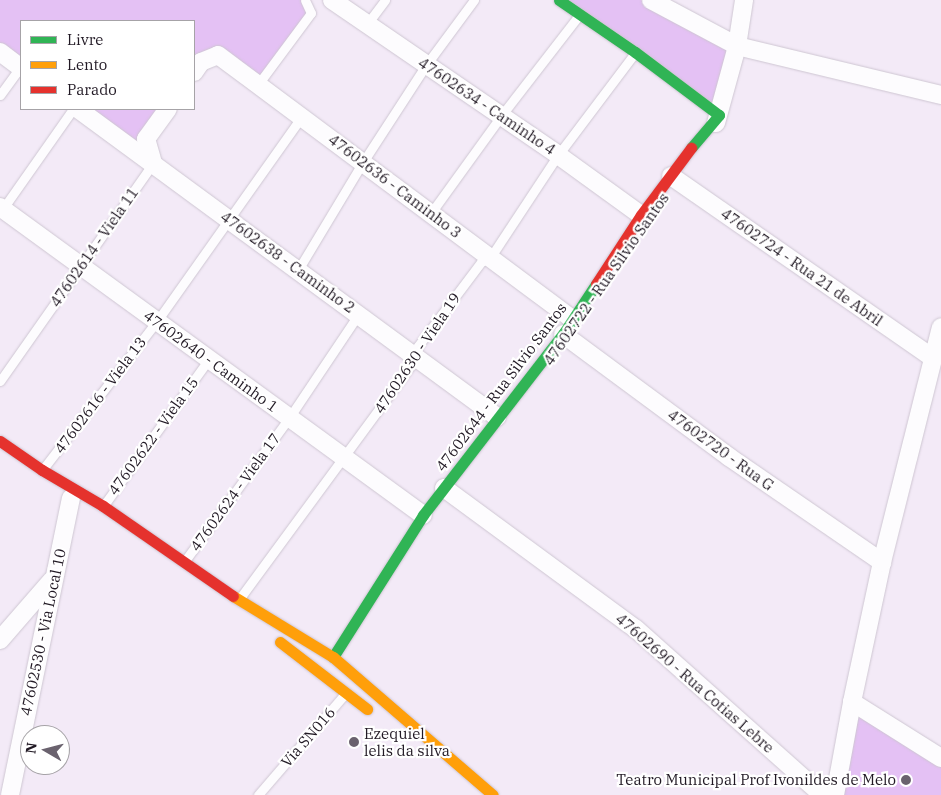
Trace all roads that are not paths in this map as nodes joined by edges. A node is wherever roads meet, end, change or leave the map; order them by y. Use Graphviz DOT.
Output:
graph roads {
  1 [pos="305,0"];
  2 [pos="332,0"];
  3 [pos="385,0"];
  4 [pos="474,0"];
  5 [pos="559,0"];
  6 [pos="652,0"];
  7 [pos="744,0"];
  8 [pos="579,14"];
  9 [pos="367,24"];
  10 [pos="736,46"];
  11 [pos="0,52"];
  12 [pos="635,52"];
  13 [pos="426,65"];
  14 [pos="20,67"];
  15 [pos="20,69"];
  16 [pos="195,71"];
  17 [pos="259,83"];
  18 [pos="0,95"];
  19 [pos="941,95"];
  20 [pos="72,110"];
  21 [pos="79,110"];
  22 [pos="167,110"];
  23 [pos="719,115"];
  24 [pos="302,116"];
  25 [pos="501,116"];
  26 [pos="558,155"];
  27 [pos="363,162"];
  28 [pos="153,163"];
  29 [pos="674,177"];
  30 [pos="1,209"];
  31 [pos="431,213"];
  32 [pos="641,215"];
  33 [pos="230,219"];
  34 [pos="490,258"];
  35 [pos="80,266"];
  36 [pos="298,270"];
  37 [pos="358,314"];
  38 [pos="157,321"];
  39 [pos="941,327"];
  40 [pos="568,330"];
  41 [pos="416,358"];
  42 [pos="933,358"];
  43 [pos="209,359"];
  44 [pos="0,381"];
  45 [pos="497,417"];
  46 [pos="289,418"];
  47 [pos="0,441"];
  48 [pos="0,451"];
  49 [pos="343,457"];
  50 [pos="40,474"];
  51 [pos="447,490"];
  52 [pos="71,498"];
  53 [pos="100,510"];
  54 [pos="423,515"];
  55 [pos="882,562"];
  56 [pos="180,567"];
  57 [pos="54,578"];
  58 [pos="236,603"];
  59 [pos="256,624"];
  60 [pos="271,635"];
  61 [pos="0,640"];
  62 [pos="333,657"];
  63 [pos="358,679"];
  64 [pos="347,692"];
  65 [pos="852,702"];
  66 [pos="377,718"];
  67 [pos="941,758"];
  68 [pos="10,795"];
  69 [pos="258,795"];
  70 [pos="493,795"];
  71 [pos="822,795"];
  72 [pos="835,795"];
  1 -- 17 [label="lane"];
  2 -- 9 [label="street, 47602634 - Caminho 4"];
  3 -- 9 [label="lane"];
  4 -- 13 [label="lane"];
  5 -- 8 [label="street"];
  6 -- 10 [label="street"];
  7 -- 10 [label="street, 47602722 - Rua Silvio Santos"];
  8 -- 12 [label="street"];
  8 -- 25 [label="lane"];
  9 -- 13 [label="street, 47602634 - Caminho 4"];
  10 -- 19 [label="street"];
  10 -- 23 [label="street, 47602722 - Rua Silvio Santos"];
  11 -- 14 [label="street"];
  12 -- 23 [label="street"];
  12 -- 26 [label="lane, 47602630 - Viela 19"];
  13 -- 25 [label="street, 47602634 - Caminho 4"];
  13 -- 27 [label="lane"];
  15 -- 18 [label="lane"];
  16 -- 17 [label="street, 47602636 - Caminho 3"];
  17 -- 24 [label="street, 47602636 - Caminho 3"];
  20 -- 30 [label="lane"];
  21 -- 28 [label="street, 47602638 - Caminho 2"];
  22 -- 28 [label="street"];
  23 -- 29 [label="street, 47602722 - Rua Silvio Santos"];
  24 -- 27 [label="street, 47602636 - Caminho 3"];
  24 -- 33 [label="lane, 47602616 - Viela 13"];
  25 -- 26 [label="street, 47602634 - Caminho 4"];
  25 -- 31 [label="lane"];
  26 -- 32 [label="street, 47602634 - Caminho 4"];
  26 -- 34 [label="lane, 47602630 - Viela 19"];
  27 -- 31 [label="street, 47602636 - Caminho 3"];
  27 -- 36 [label="lane"];
  28 -- 33 [label="street, 47602638 - Caminho 2"];
  28 -- 35 [label="lane, 47602614 - Viela 11"];
  29 -- 32 [label="street, 47602644 - Rua Silvio Santos"];
  29 -- 40 [label="street, 47602722 - Rua Silvio Santos"];
  29 -- 42 [label="street, 47602724 - Rua 21 de Abril"];
  30 -- 35 [label="street, 47602640 - Caminho 1"];
  31 -- 34 [label="street, 47602636 - Caminho 3"];
  32 -- 40 [label="street, 47602644 - Rua Silvio Santos"];
  33 -- 36 [label="street, 47602638 - Caminho 2"];
  33 -- 38 [label="lane, 47602616 - Viela 13"];
  34 -- 40 [label="street, 47602636 - Caminho 3"];
  34 -- 41 [label="lane, 47602630 - Viela 19"];
  35 -- 38 [label="street, 47602640 - Caminho 1"];
  35 -- 44 [label="lane, 47602614 - Viela 11"];
  36 -- 37 [label="street, 47602638 - Caminho 2"];
  37 -- 41 [label="street, 47602638 - Caminho 2"];
  37 -- 46 [label="lane, 47602624 - Viela 17"];
  38 -- 43 [label="street, 47602640 - Caminho 1"];
  38 -- 50 [label="lane, 47602616 - Viela 13"];
  39 -- 42 [label="street"];
  40 -- 45 [label="street, 47602644 - Rua Silvio Santos"];
  40 -- 51 [label="street, 47602722 - Rua Silvio Santos"];
  40 -- 55 [label="street, 47602720 - Rua G"];
  41 -- 45 [label="street, 47602638 - Caminho 2"];
  41 -- 49 [label="lane, 47602630 - Viela 19"];
  42 -- 55 [label="street"];
  43 -- 46 [label="street, 47602640 - Caminho 1"];
  43 -- 53 [label="lane, 47602622 - Viela 15"];
  45 -- 51 [label="street, 47602644 - Rua Silvio Santos"];
  46 -- 49 [label="street, 47602640 - Caminho 1"];
  46 -- 56 [label="lane, 47602624 - Viela 17"];
  47 -- 50 [label="street"];
  48 -- 50 [label="street"];
  49 -- 54 [label="street, 47602640 - Caminho 1"];
  49 -- 58 [label="lane, 47602630 - Viela 19"];
  50 -- 52 [label="street"];
  50 -- 53 [label="street"];
  51 -- 54 [label="street, 47602644 - Rua Silvio Santos"];
  51 -- 62 [label="street, 47602722 - Rua Silvio Santos"];
  51 -- 71 [label="street, 47602690 - Rua Cotias Lebre"];
  52 -- 53 [label="street"];
  52 -- 57 [label="street, 47602530 - Via Local 10"];
  53 -- 56 [label="street"];
  54 -- 62 [label="street, 47602644 - Rua Silvio Santos"];
  55 -- 65 [label="street"];
  56 -- 58 [label="street"];
  57 -- 61 [label="street"];
  57 -- 68 [label="street, 47602530 - Via Local 10"];
  58 -- 59 [label="street"];
  58 -- 62 [label="street"];
  60 -- 64 [label="street"];
  62 -- 63 [label="street"];
  63 -- 64 [label="lane, Via SN016"];
  63 -- 70 [label="street"];
  64 -- 66 [label="street"];
  64 -- 69 [label="lane, Via SN016"];
  65 -- 67 [label="street"];
  65 -- 72 [label="street"];
}
